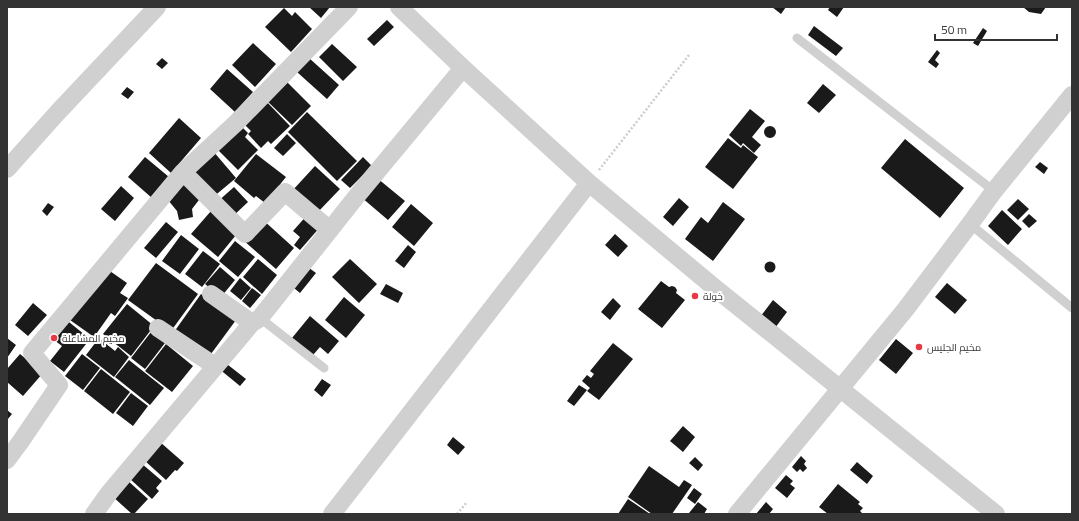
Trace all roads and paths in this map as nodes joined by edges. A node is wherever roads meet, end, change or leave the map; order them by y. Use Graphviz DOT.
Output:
graph roads {
  1 [pos="157,7"];
  2 [pos="349,7"];
  3 [pos="399,7"];
  4 [pos="797,38"];
  5 [pos="689,55"];
  6 [pos="464,68"];
  7 [pos="1072,95"];
  8 [pos="7,169"];
  9 [pos="183,172"];
  10 [pos="589,183"];
  11 [pos="994,191"];
  12 [pos="970,224"];
  13 [pos="330,230"];
  14 [pos="211,294"];
  15 [pos="1072,308"];
  16 [pos="256,321"];
  17 [pos="158,328"];
  18 [pos="215,366"];
  19 [pos="324,368"];
  20 [pos="840,389"];
  21 [pos="7,460"];
  22 [pos="467,502"];
  23 [pos="94,514"];
  24 [pos="332,514"];
  25 [pos="457,514"];
  26 [pos="737,514"];
  27 [pos="996,514"];
  1 -- 8 [label="street"];
  2 -- 9 [label="street"];
  3 -- 6 [label="street"];
  4 -- 11 [label="lane"];
  5 -- 10 [label="path"];
  6 -- 10 [label="street"];
  6 -- 13 [label="street"];
  7 -- 11 [label="street"];
  9 -- 13 [label="street"];
  9 -- 21 [label="street"];
  10 -- 20 [label="street"];
  10 -- 24 [label="street"];
  11 -- 12 [label="street"];
  12 -- 15 [label="lane"];
  12 -- 20 [label="street"];
  13 -- 16 [label="street"];
  14 -- 16 [label="street"];
  16 -- 18 [label="street"];
  16 -- 19 [label="lane"];
  17 -- 18 [label="street"];
  18 -- 23 [label="street"];
  20 -- 26 [label="street"];
  20 -- 27 [label="street"];
  22 -- 25 [label="path"];
}
